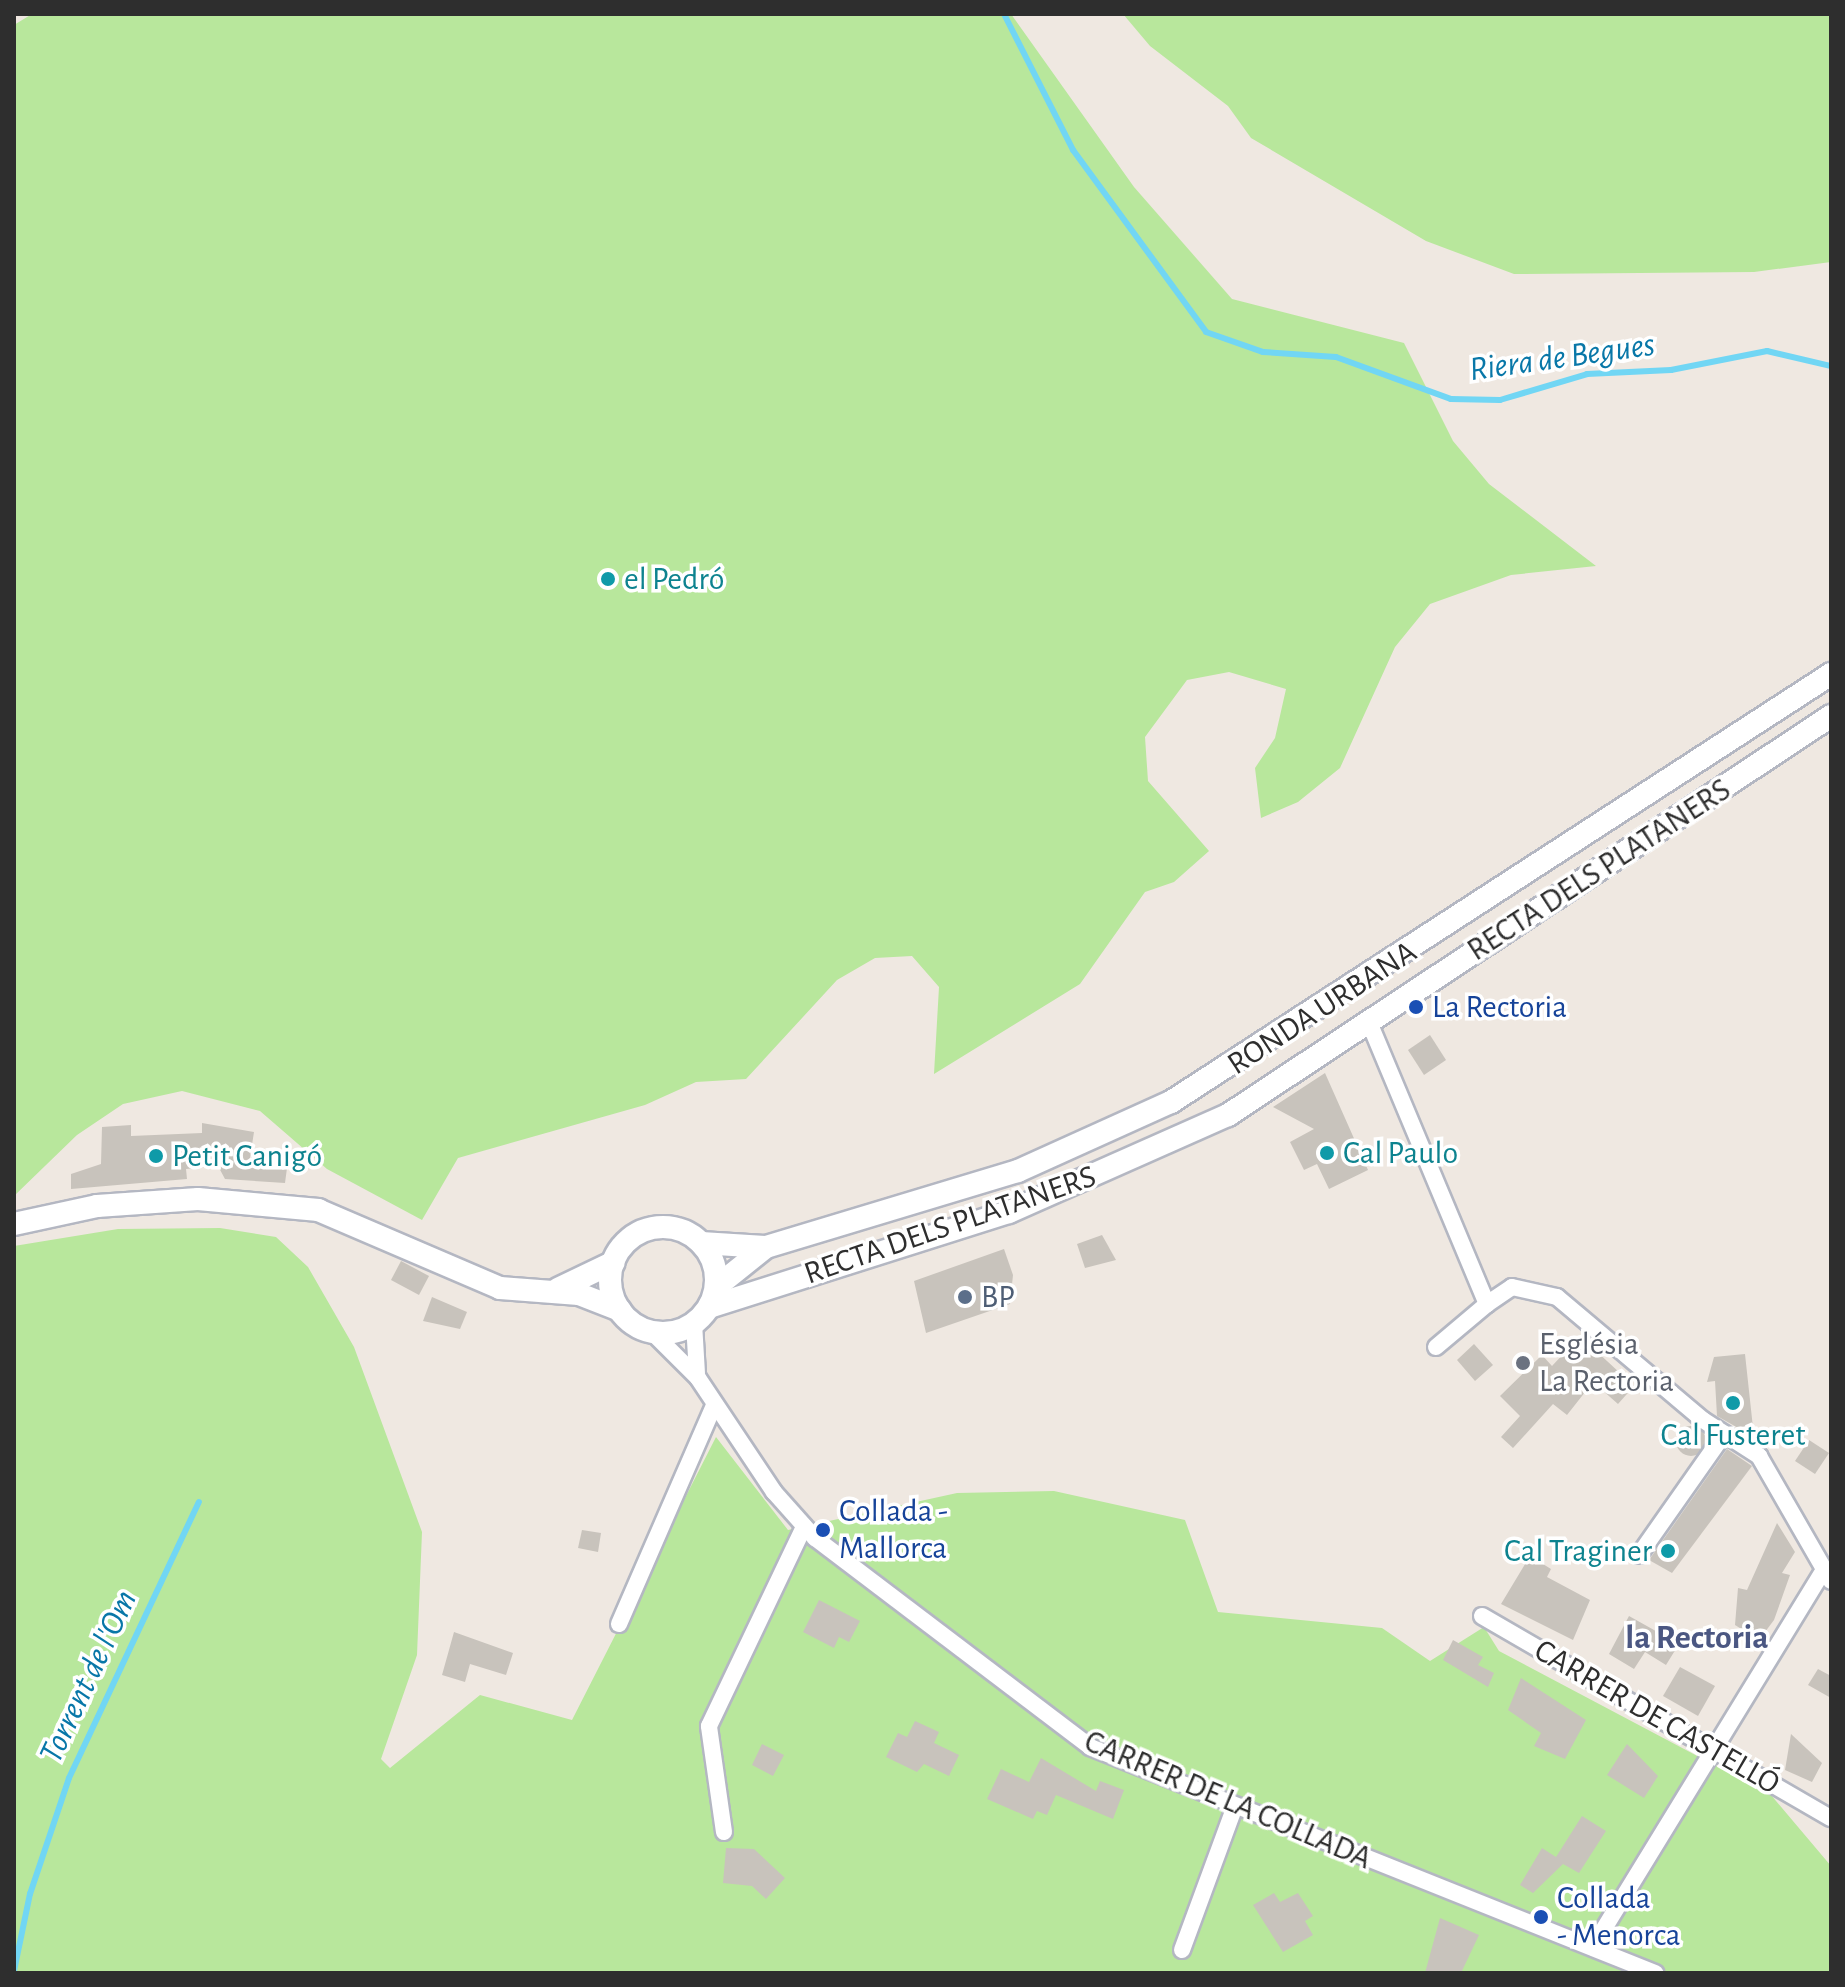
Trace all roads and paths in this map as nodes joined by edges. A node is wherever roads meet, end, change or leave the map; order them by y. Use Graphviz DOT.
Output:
graph roads {
  1 [pos="1831,674"];
  2 [pos="1831,716"];
  3 [pos="1369,1022"];
  4 [pos="14,1224"];
  5 [pos="701,1243"];
  6 [pos="766,1247"];
  7 [pos="614,1262"];
  8 [pos="552,1290"];
  9 [pos="1487,1304"];
  10 [pos="706,1306"];
  11 [pos="620,1310"];
  12 [pos="652,1332"];
  13 [pos="1436,1347"];
  14 [pos="698,1378"];
  15 [pos="714,1406"];
  16 [pos="1724,1434"];
  17 [pos="804,1527"];
  18 [pos="1639,1555"];
  19 [pos="1827,1576"];
  20 [pos="1482,1616"];
  21 [pos="619,1624"];
  22 [pos="1714,1748"];
  23 [pos="1235,1806"];
  24 [pos="1831,1818"];
  25 [pos="724,1832"];
  26 [pos="1594,1945"];
  27 [pos="1182,1950"];
  28 [pos="1655,1973"];
  1 -- 6 [label="main road, RONDA URBANA"];
  2 -- 3 [label="main road, RECTA DELS PLATANERS"];
  3 -- 9 [label="street"];
  3 -- 10 [label="main road, RECTA DELS PLATANERS"];
  4 -- 8 [label="main road"];
  5 -- 6 [label="main road, RONDA URBANA"];
  5 -- 7 [label="main road, RONDA URBANA"];
  5 -- 10 [label="main road"];
  6 -- 10 [label="main road, RONDA URBANA"];
  7 -- 8 [label="main road"];
  7 -- 11 [label="main road"];
  8 -- 11 [label="main road"];
  9 -- 13 [label="street"];
  9 -- 16 [label="street"];
  10 -- 12 [label="main road, RONDA URBANA"];
  10 -- 14 [label="street"];
  11 -- 12 [label="main road"];
  12 -- 14 [label="street"];
  14 -- 15 [label="street, CARRER DE LA COLLADA"];
  15 -- 17 [label="street, CARRER DE LA COLLADA"];
  15 -- 21 [label="street"];
  16 -- 18 [label="street"];
  16 -- 19 [label="street"];
  17 -- 23 [label="street, CARRER DE LA COLLADA"];
  17 -- 25 [label="street"];
  19 -- 22 [label="street"];
  20 -- 22 [label="street, CARRER DE CASTELLÓ"];
  22 -- 24 [label="street, CARRER DE CASTELLÓ"];
  22 -- 26 [label="street"];
  23 -- 26 [label="street, CARRER DE LA COLLADA"];
  23 -- 27 [label="street"];
  26 -- 28 [label="street, CARRER DE LA COLLADA"];
}
